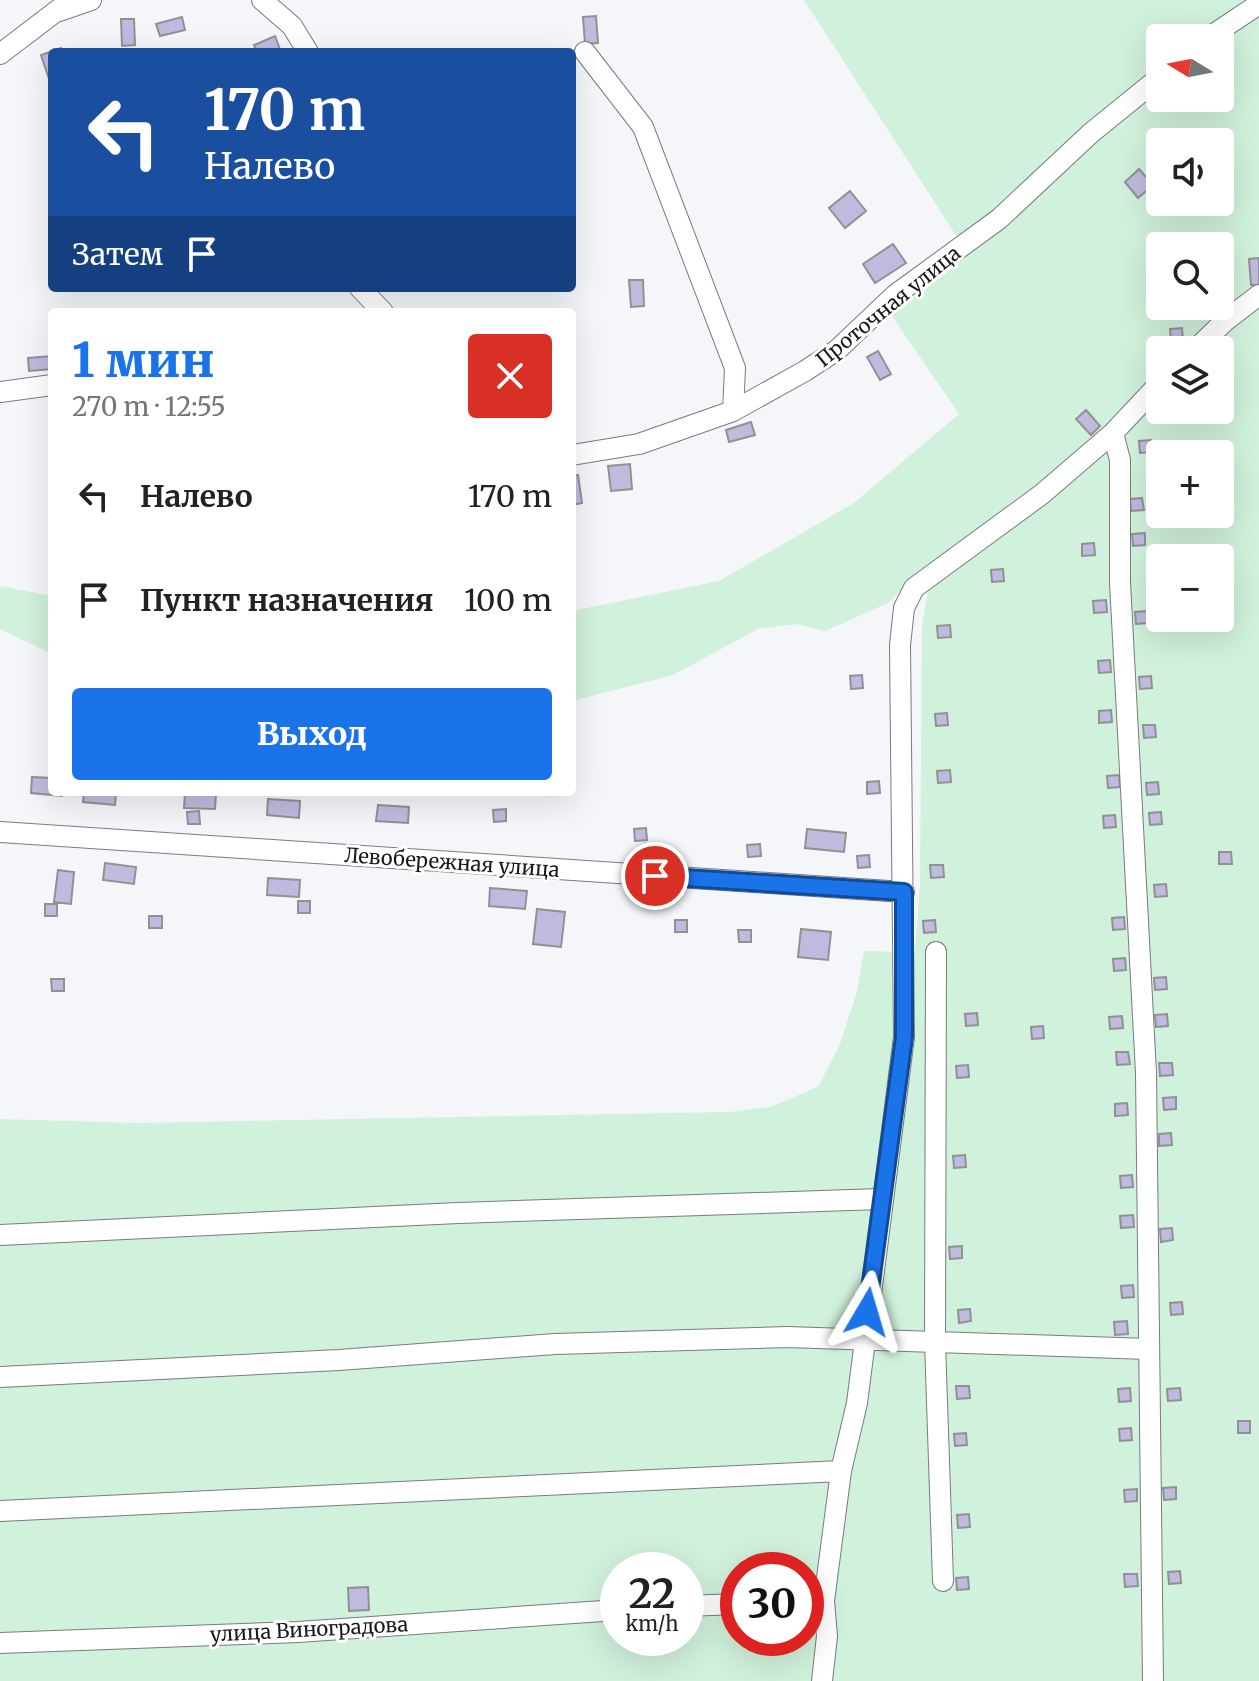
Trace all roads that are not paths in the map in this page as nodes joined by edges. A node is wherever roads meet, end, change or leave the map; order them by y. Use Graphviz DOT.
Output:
graph roads {
  1 [pos="91,0"];
  2 [pos="262,0"];
  3 [pos="1259,4"];
  4 [pos="63,6"];
  5 [pos="1229,24"];
  6 [pos="4,43"];
  7 [pos="306,48"];
  8 [pos="585,52"];
  9 [pos="1146,88"];
  10 [pos="364,292"];
  11 [pos="1259,295"];
  12 [pos="379,308"];
  13 [pos="1209,336"];
  14 [pos="48,386"];
  15 [pos="0,392"];
  16 [pos="1146,398"];
  17 [pos="733,411"];
  18 [pos="1113,433"];
  19 [pos="576,454"];
  20 [pos="0,832"];
  21 [pos="904,892"];
  22 [pos="936,952"];
  23 [pos="881,1199"];
  24 [pos="0,1235"];
  25 [pos="863,1340"];
  26 [pos="935,1342"];
  27 [pos="1148,1349"];
  28 [pos="0,1377"];
  29 [pos="841,1471"];
  30 [pos="0,1511"];
  31 [pos="824,1557"];
  32 [pos="943,1581"];
  33 [pos="600,1611"];
  34 [pos="824,1628"];
  35 [pos="0,1643"];
  36 [pos="822,1681"];
  37 [pos="1153,1681"];
  1 -- 4 [label="street"];
  2 -- 7 [label="street"];
  3 -- 5 [label="street"];
  4 -- 6 [label="street"];
  8 -- 17 [label="street"];
  9 -- 17 [label="street, Проточная улица"];
  10 -- 12 [label="street"];
  11 -- 13 [label="street"];
  14 -- 15 [label="street"];
  16 -- 18 [label="street"];
  17 -- 19 [label="street, Проточная улица"];
  18 -- 21 [label="street"];
  18 -- 27 [label="street"];
  20 -- 21 [label="street, Левобережная улица"];
  21 -- 23 [label="street"];
  22 -- 26 [label="street"];
  23 -- 24 [label="street"];
  23 -- 25 [label="street"];
  25 -- 26 [label="street"];
  25 -- 28 [label="street"];
  25 -- 29 [label="street"];
  26 -- 27 [label="street"];
  26 -- 32 [label="street"];
  27 -- 37 [label="street"];
  29 -- 30 [label="street"];
  29 -- 31 [label="street"];
  33 -- 35 [label="street, улица Виноградова"];
  34 -- 36 [label="street"];
}
